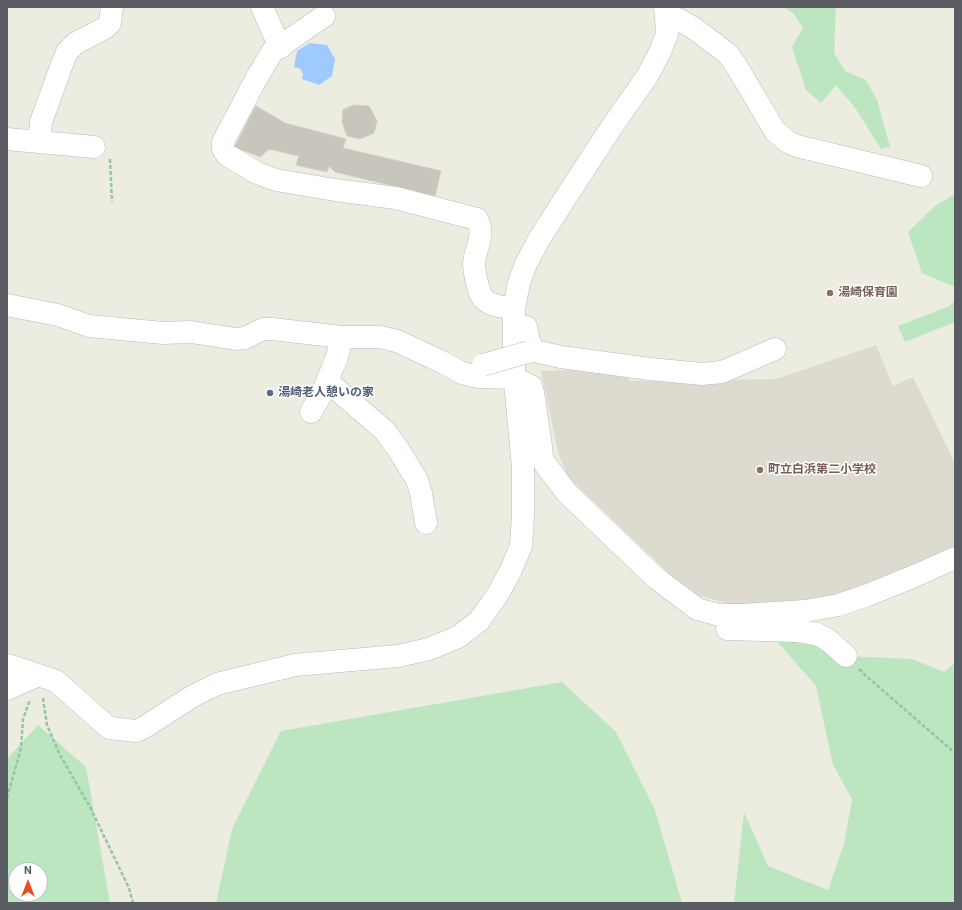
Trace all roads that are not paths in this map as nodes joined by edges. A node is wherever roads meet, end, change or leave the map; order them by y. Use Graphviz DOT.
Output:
graph roads {
  1 [pos="112,7"];
  2 [pos="262,7"];
  3 [pos="666,12"];
  4 [pos="324,16"];
  5 [pos="281,47"];
  6 [pos="7,139"];
  7 [pos="39,142"];
  8 [pos="94,147"];
  9 [pos="921,176"];
  10 [pos="525,266"];
  11 [pos="7,306"];
  12 [pos="514,308"];
  13 [pos="342,337"];
  14 [pos="775,349"];
  15 [pos="531,352"];
  16 [pos="462,373"];
  17 [pos="515,378"];
  18 [pos="324,388"];
  19 [pos="311,412"];
  20 [pos="426,523"];
  21 [pos="955,558"];
  22 [pos="711,606"];
  23 [pos="846,656"];
  24 [pos="7,666"];
  25 [pos="39,675"];
  26 [pos="7,689"];
  1 -- 7 [label="street"];
  2 -- 5 [label="street"];
  3 -- 9 [label="street"];
  3 -- 10 [label="street"];
  4 -- 5 [label="street"];
  5 -- 12 [label="street"];
  6 -- 7 [label="street"];
  7 -- 8 [label="street"];
  10 -- 12 [label="street"];
  10 -- 15 [label="street"];
  11 -- 13 [label="street"];
  12 -- 17 [label="street"];
  13 -- 16 [label="street"];
  13 -- 18 [label="street"];
  14 -- 15 [label="street"];
  15 -- 16 [label="street, bridge"];
  16 -- 17 [label="street"];
  17 -- 22 [label="street"];
  17 -- 25 [label="street"];
  18 -- 19 [label="street"];
  18 -- 20 [label="street"];
  21 -- 22 [label="street"];
  22 -- 23 [label="street"];
  24 -- 25 [label="street"];
  25 -- 26 [label="street"];
}
